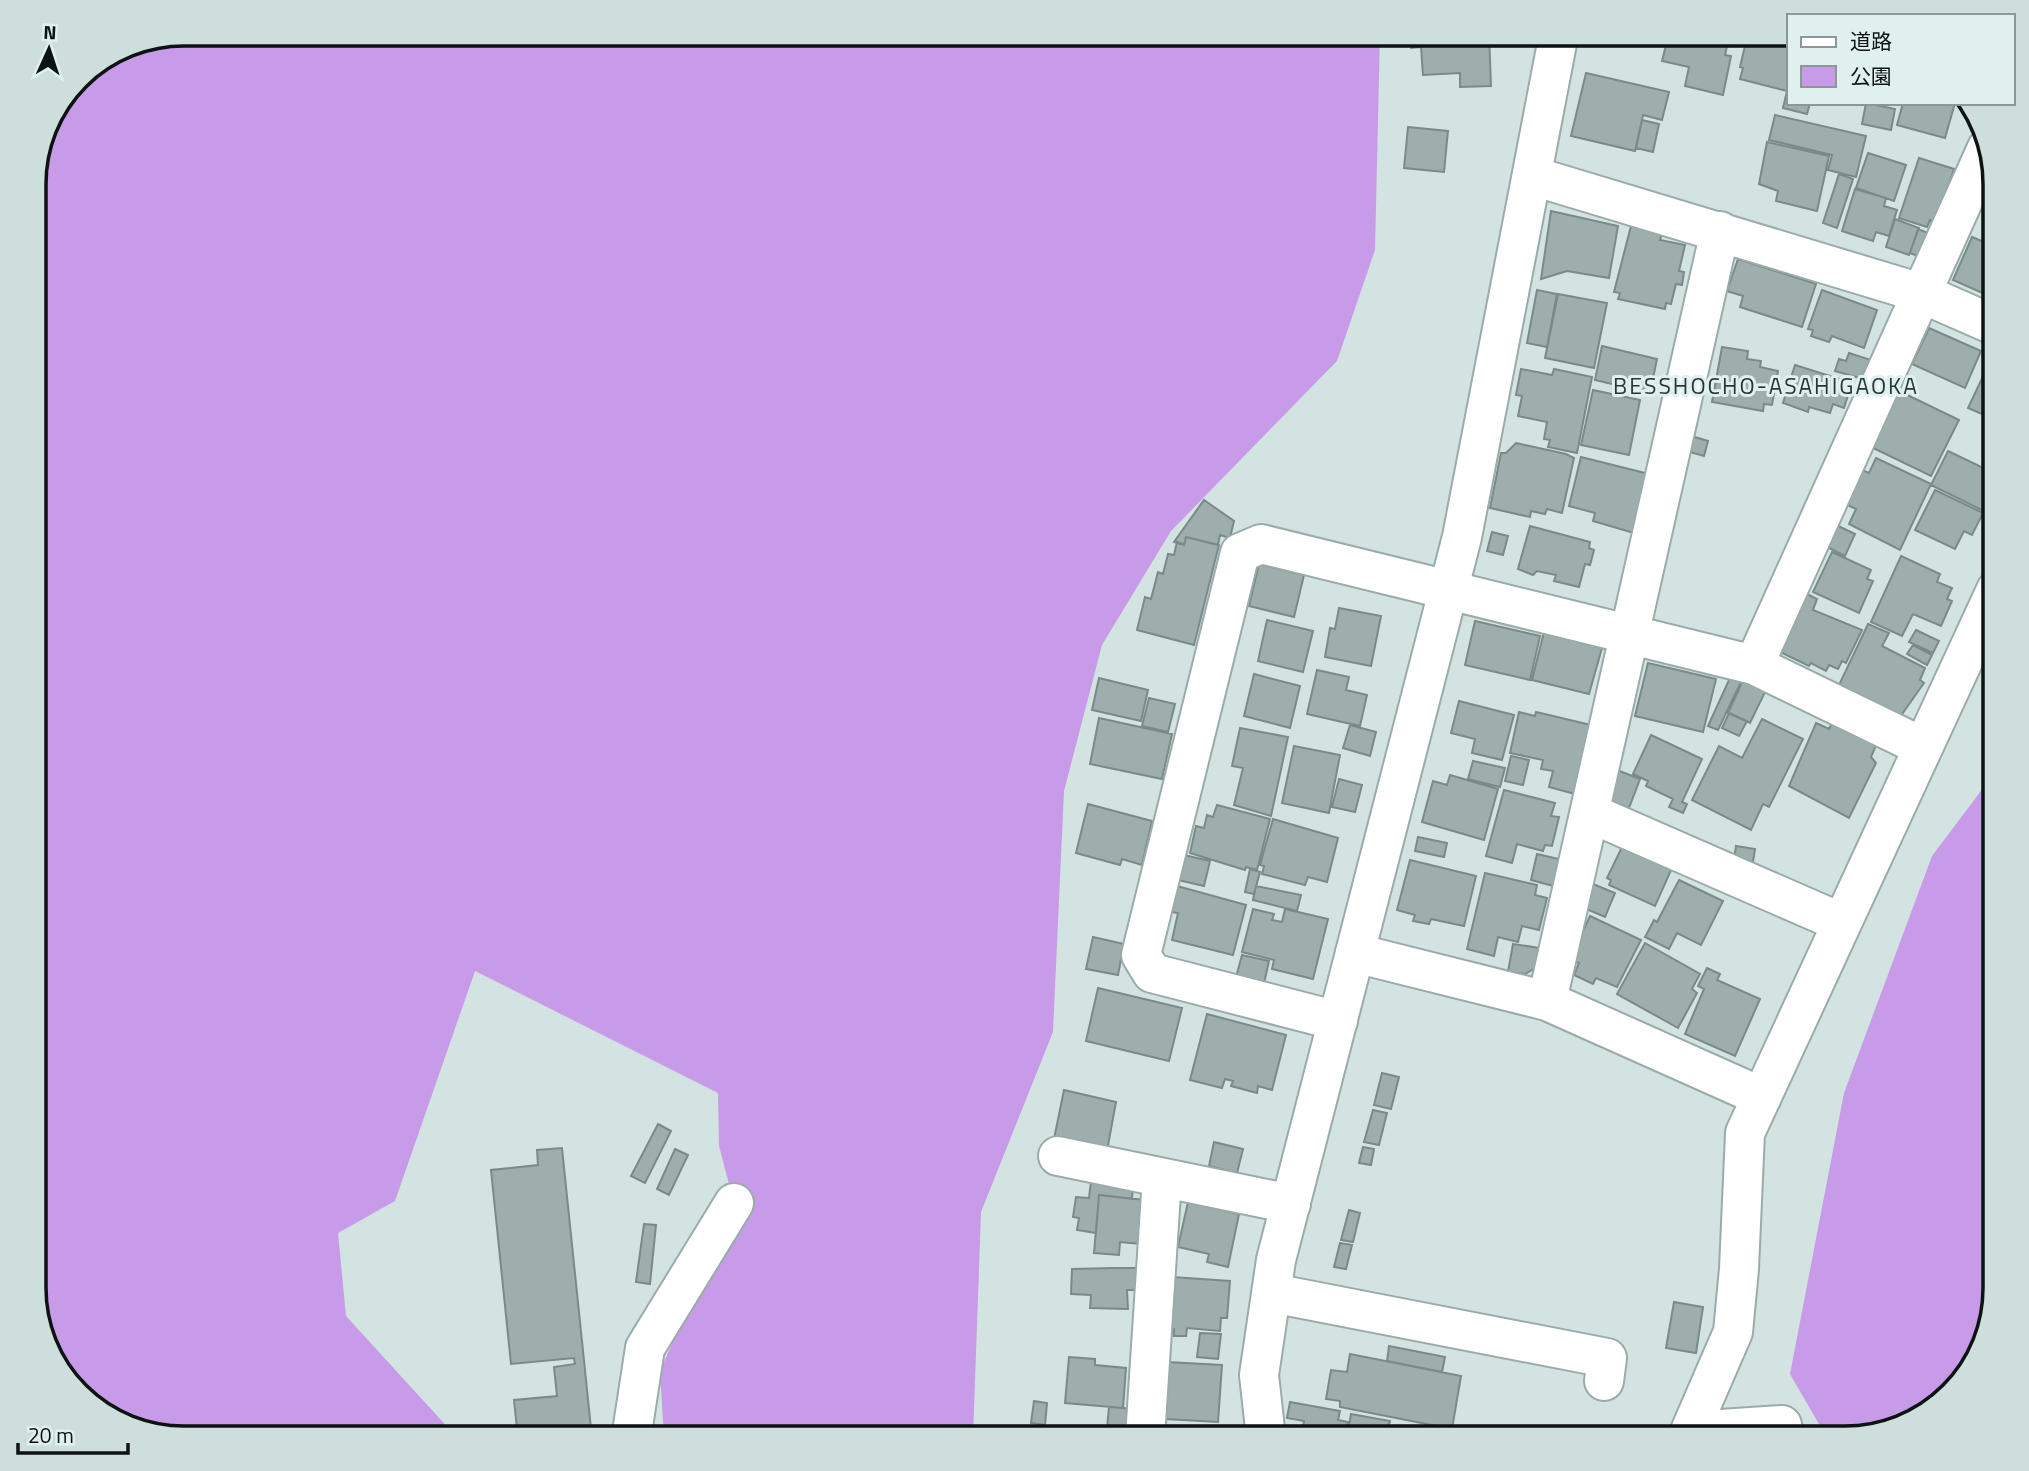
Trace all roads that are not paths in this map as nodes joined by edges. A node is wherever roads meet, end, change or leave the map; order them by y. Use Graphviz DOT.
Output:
graph roads {
  1 [pos="1557,46"];
  2 [pos="1981,160"];
  3 [pos="1533,176"];
  4 [pos="1720,231"];
  5 [pos="1921,293"];
  6 [pos="1983,320"];
  7 [pos="1449,591"];
  8 [pos="1983,618"];
  9 [pos="1631,636"];
  10 [pos="1754,665"];
  11 [pos="1923,747"];
  12 [pos="1590,813"];
  13 [pos="1842,923"];
  14 [pos="1355,953"];
  15 [pos="1547,1001"];
  16 [pos="1338,1021"];
  17 [pos="1762,1097"];
  18 [pos="1058,1156"];
  19 [pos="1162,1178"];
  20 [pos="734,1203"];
  21 [pos="1291,1204"];
  22 [pos="1272,1293"];
  23 [pos="1604,1381"];
  24 [pos="633,1426"];
  25 [pos="1146,1426"];
  26 [pos="1265,1426"];
  27 [pos="1691,1426"];
  1 -- 3 [label="street"];
  2 -- 5 [label="street"];
  3 -- 4 [label="street"];
  3 -- 7 [label="street"];
  4 -- 5 [label="street"];
  4 -- 9 [label="street"];
  5 -- 6 [label="street"];
  5 -- 10 [label="street"];
  7 -- 9 [label="street"];
  7 -- 14 [label="street"];
  7 -- 16 [label="street"];
  8 -- 11 [label="street"];
  9 -- 10 [label="street"];
  9 -- 12 [label="street"];
  10 -- 11 [label="street"];
  11 -- 13 [label="street"];
  12 -- 13 [label="street"];
  12 -- 15 [label="street"];
  13 -- 17 [label="street"];
  14 -- 15 [label="street"];
  14 -- 16 [label="street"];
  15 -- 17 [label="street"];
  16 -- 21 [label="street"];
  17 -- 27 [label="street"];
  18 -- 19 [label="street"];
  19 -- 21 [label="street"];
  19 -- 25 [label="street"];
  20 -- 24 [label="street"];
  21 -- 22 [label="street"];
  22 -- 23 [label="street"];
  22 -- 26 [label="street"];
}
